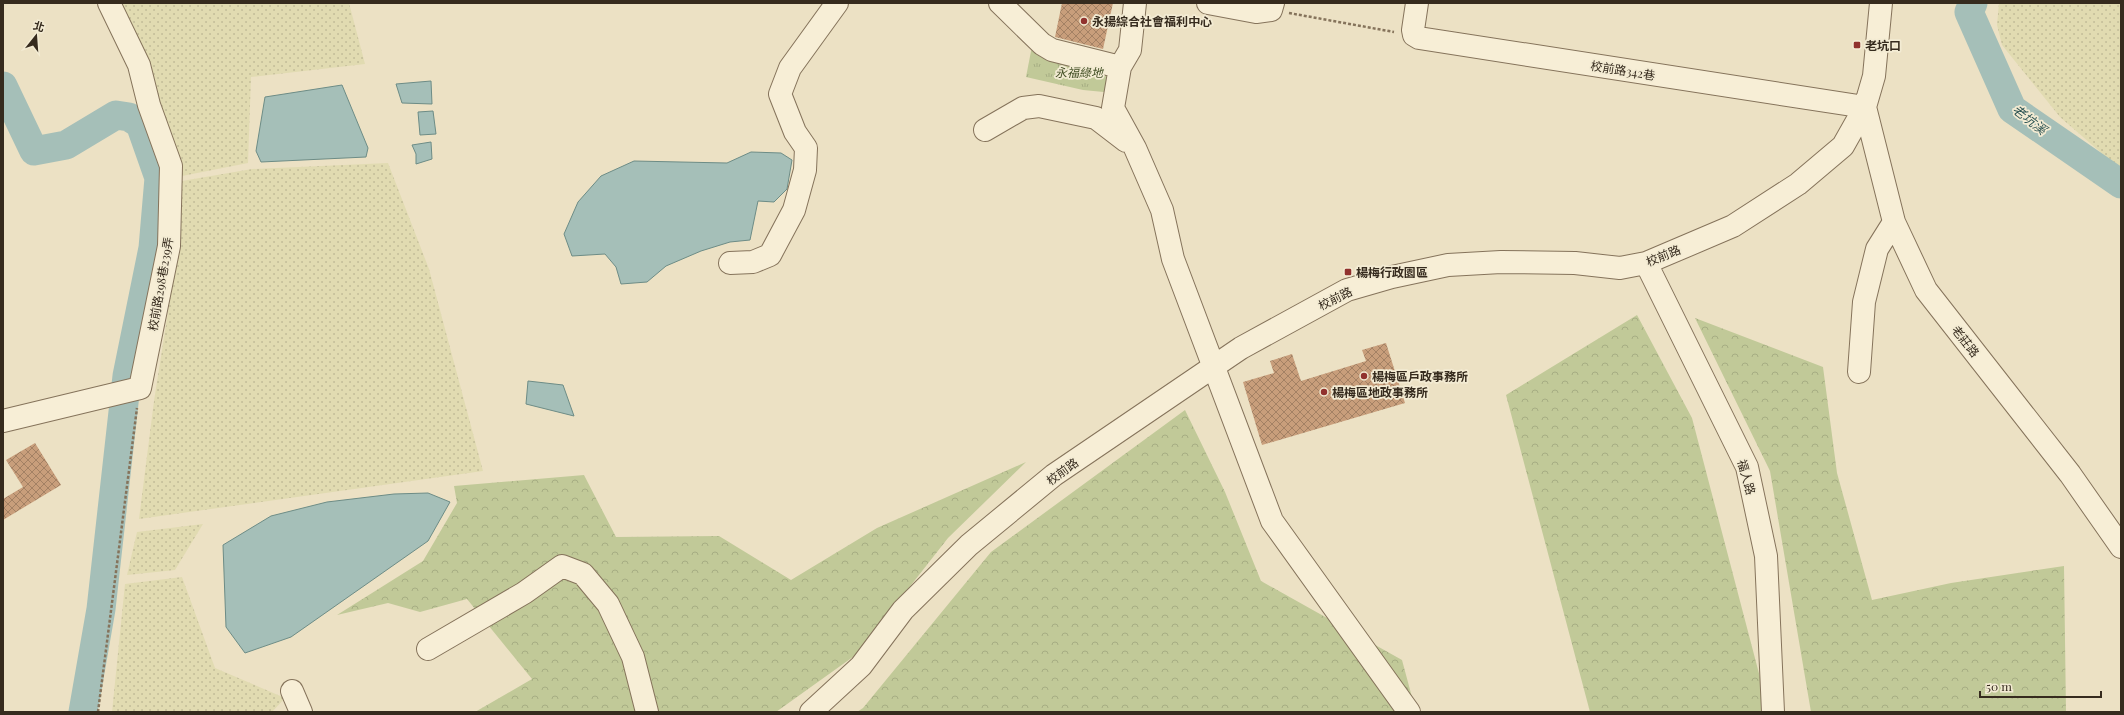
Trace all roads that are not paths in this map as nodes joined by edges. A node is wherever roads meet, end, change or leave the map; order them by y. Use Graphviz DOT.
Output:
graph roads {
  1 [pos="109,3"];
  2 [pos="837,3"];
  3 [pos="1000,3"];
  4 [pos="1135,3"];
  5 [pos="1208,3"];
  6 [pos="1417,3"];
  7 [pos="1880,3"];
  8 [pos="1272,6"];
  9 [pos="1120,67"];
  10 [pos="1865,107"];
  11 [pos="985,130"];
  12 [pos="1134,148"];
  13 [pos="1894,222"];
  14 [pos="730,262"];
  15 [pos="1646,263"];
  16 [pos="1213,367"];
  17 [pos="1859,372"];
  18 [pos="3,421"];
  19 [pos="2121,547"];
  20 [pos="428,649"];
  21 [pos="292,691"];
  22 [pos="301,712"];
  23 [pos="647,712"];
  24 [pos="811,712"];
  25 [pos="1409,712"];
  26 [pos="1773,712"];
  1 -- 18 [label="street, 校前路298巷239弄"];
  2 -- 14 [label="street"];
  3 -- 9 [label="street"];
  4 -- 9 [label="street"];
  5 -- 8 [label="street"];
  6 -- 10 [label="street, 校前路342巷"];
  7 -- 10 [label="street, 校前路"];
  9 -- 12 [label="street"];
  10 -- 13 [label="street, 老莊路"];
  10 -- 15 [label="street, 校前路"];
  11 -- 12 [label="street"];
  12 -- 16 [label="street"];
  13 -- 17 [label="street"];
  13 -- 19 [label="street, 老莊路"];
  15 -- 16 [label="street, 校前路"];
  15 -- 26 [label="street, 福人路"];
  16 -- 24 [label="street, 校前路"];
  16 -- 25 [label="street"];
  20 -- 23 [label="street"];
  21 -- 22 [label="street"];
}
